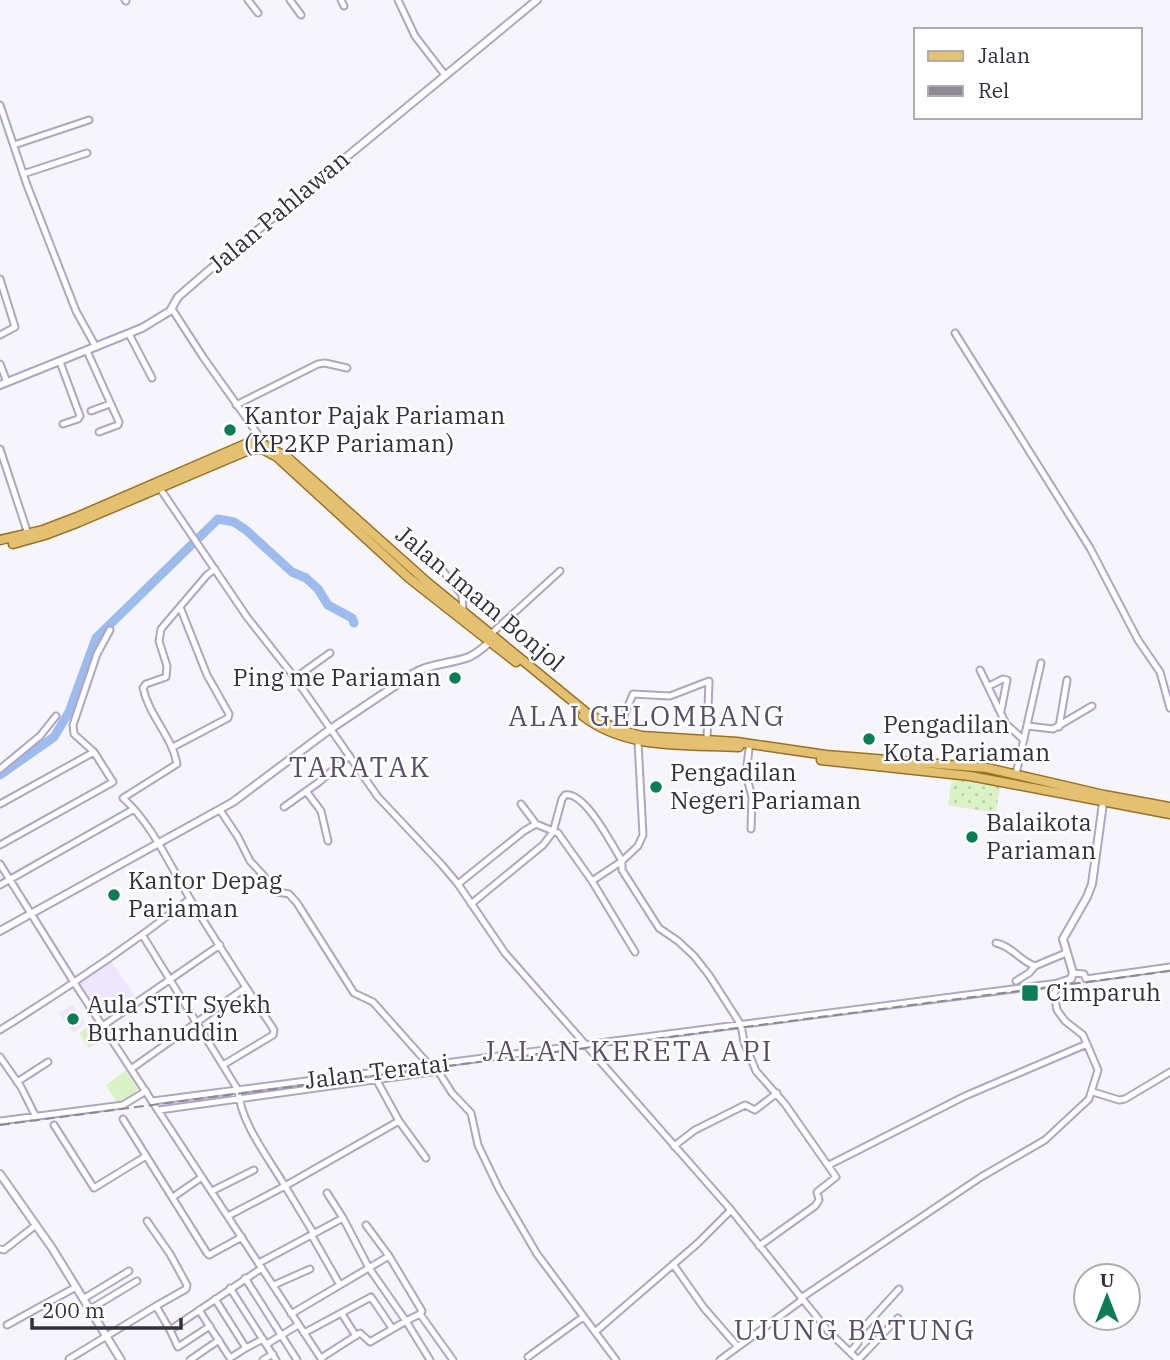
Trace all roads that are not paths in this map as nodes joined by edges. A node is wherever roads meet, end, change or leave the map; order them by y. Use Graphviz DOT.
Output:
graph roads {
  1 [pos="248,0"];
  2 [pos="290,0"];
  3 [pos="398,0"];
  4 [pos="537,0"];
  5 [pos="258,13"];
  6 [pos="301,15"];
  7 [pos="445,75"];
  8 [pos="0,105"];
  9 [pos="2,116"];
  10 [pos="89,120"];
  11 [pos="14,145"];
  12 [pos="87,153"];
  13 [pos="23,174"];
  14 [pos="0,279"];
  15 [pos="172,309"];
  16 [pos="955,333"];
  17 [pos="129,334"];
  18 [pos="0,335"];
  19 [pos="96,347"];
  20 [pos="87,351"];
  21 [pos="60,362"];
  22 [pos="0,364"];
  23 [pos="347,368"];
  24 [pos="152,378"];
  25 [pos="4,383"];
  26 [pos="110,404"];
  27 [pos="236,405"];
  28 [pos="91,411"];
  29 [pos="63,424"];
  30 [pos="99,432"];
  31 [pos="261,444"];
  32 [pos="0,449"];
  33 [pos="195,468"];
  34 [pos="159,487"];
  35 [pos="78,519"];
  36 [pos="29,534"];
  37 [pos="0,543"];
  38 [pos="436,562"];
  39 [pos="215,569"];
  40 [pos="559,571"];
  41 [pos="412,574"];
  42 [pos="180,607"];
  43 [pos="463,611"];
  44 [pos="110,630"];
  45 [pos="492,637"];
  46 [pos="330,653"];
  47 [pos="1041,663"];
  48 [pos="980,670"];
  49 [pos="295,678"];
  50 [pos="1068,680"];
  51 [pos="989,686"];
  52 [pos="567,700"];
  53 [pos="1092,706"];
  54 [pos="1170,708"];
  55 [pos="1001,711"];
  56 [pos="56,716"];
  57 [pos="1028,726"];
  58 [pos="1059,727"];
  59 [pos="329,730"];
  60 [pos="618,730"];
  61 [pos="707,739"];
  62 [pos="667,740"];
  63 [pos="1024,740"];
  64 [pos="638,742"];
  65 [pos="173,747"];
  66 [pos="749,749"];
  67 [pos="777,750"];
  68 [pos="94,752"];
  69 [pos="349,756"];
  70 [pos="887,764"];
  71 [pos="972,766"];
  72 [pos="987,768"];
  73 [pos="0,769"];
  74 [pos="1016,774"];
  75 [pos="970,776"];
  76 [pos="986,779"];
  77 [pos="1063,790"];
  78 [pos="306,791"];
  79 [pos="1102,803"];
  80 [pos="0,804"];
  81 [pos="521,804"];
  82 [pos="284,807"];
  83 [pos="134,809"];
  84 [pos="220,810"];
  85 [pos="1168,810"];
  86 [pos="536,824"];
  87 [pos="751,829"];
  88 [pos="553,832"];
  89 [pos="328,841"];
  90 [pos="159,844"];
  91 [pos="0,845"];
  92 [pos="622,861"];
  93 [pos="0,864"];
  94 [pos="9,879"];
  95 [pos="592,881"];
  96 [pos="458,884"];
  97 [pos="0,885"];
  98 [pos="190,899"];
  99 [pos="471,904"];
  100 [pos="31,913"];
  101 [pos="0,931"];
  102 [pos="144,936"];
  103 [pos="996,943"];
  104 [pos="220,945"];
  105 [pos="635,952"];
  106 [pos="1066,953"];
  107 [pos="1035,966"];
  108 [pos="1170,967"];
  109 [pos="1076,973"];
  110 [pos="170,978"];
  111 [pos="1016,981"];
  112 [pos="1059,983"];
  113 [pos="75,984"];
  114 [pos="245,988"];
  115 [pos="197,1022"];
  116 [pos="104,1025"];
  117 [pos="741,1025"];
  118 [pos="0,1030"];
  119 [pos="1087,1044"];
  120 [pos="587,1046"];
  121 [pos="0,1057"];
  122 [pos="48,1062"];
  123 [pos="223,1065"];
  124 [pos="430,1066"];
  125 [pos="131,1069"];
  126 [pos="1170,1072"];
  127 [pos="376,1079"];
  128 [pos="17,1082"];
  129 [pos="238,1090"];
  130 [pos="146,1091"];
  131 [pos="1093,1092"];
  132 [pos="777,1093"];
  133 [pos="239,1099"];
  134 [pos="153,1101"];
  135 [pos="159,1110"];
  136 [pos="36,1117"];
  137 [pos="123,1119"];
  138 [pos="0,1121"];
  139 [pos="399,1121"];
  140 [pos="54,1125"];
  141 [pos="674,1146"];
  142 [pos="146,1156"];
  143 [pos="426,1158"];
  144 [pos="829,1165"];
  145 [pos="254,1170"];
  146 [pos="0,1174"];
  147 [pos="202,1177"];
  148 [pos="3,1186"];
  149 [pos="285,1186"];
  150 [pos="212,1191"];
  151 [pos="327,1193"];
  152 [pos="173,1197"];
  153 [pos="732,1210"];
  154 [pos="228,1216"];
  155 [pos="343,1218"];
  156 [pos="147,1221"];
  157 [pos="36,1225"];
  158 [pos="366,1225"];
  159 [pos="313,1235"];
  160 [pos="242,1237"];
  161 [pos="759,1246"];
  162 [pos="0,1249"];
  163 [pos="389,1256"];
  164 [pos="673,1264"];
  165 [pos="260,1266"];
  166 [pos="369,1268"];
  167 [pos="310,1269"];
  168 [pos="129,1271"];
  169 [pos="245,1278"];
  170 [pos="136,1281"];
  171 [pos="274,1284"];
  172 [pos="340,1286"];
  173 [pos="76,1287"];
  174 [pos="230,1288"];
  175 [pos="899,1289"];
  176 [pos="83,1299"];
  177 [pos="215,1299"];
  178 [pos="802,1299"];
  179 [pos="156,1306"];
  180 [pos="89,1310"];
  181 [pos="199,1310"];
  182 [pos="291,1314"];
  183 [pos="342,1314"];
  184 [pos="420,1314"];
  185 [pos="583,1317"];
  186 [pos="898,1318"];
  187 [pos="406,1321"];
  188 [pos="7,1325"];
  189 [pos="298,1325"];
  190 [pos="210,1326"];
  191 [pos="392,1328"];
  192 [pos="170,1331"];
  193 [pos="595,1332"];
  194 [pos="304,1333"];
  195 [pos="281,1335"];
  196 [pos="356,1336"];
  197 [pos="107,1337"];
  198 [pos="219,1340"];
  199 [pos="265,1341"];
  200 [pos="738,1347"];
  201 [pos="246,1349"];
  202 [pos="851,1351"];
  203 [pos="274,1357"];
  204 [pos="528,1357"];
  205 [pos="69,1359"];
  206 [pos="231,1359"];
  207 [pos="322,1359"];
  208 [pos="121,1360"];
  209 [pos="190,1360"];
  210 [pos="263,1360"];
  211 [pos="297,1360"];
  212 [pos="430,1360"];
  213 [pos="453,1360"];
  214 [pos="615,1360"];
  215 [pos="720,1360"];
  1 -- 5 [label="street"];
  2 -- 6 [label="street"];
  3 -- 7 [label="street"];
  4 -- 7 [label="street, Jalan Pahlawan"];
  7 -- 15 [label="street, Jalan Pahlawan"];
  8 -- 9 [label="street"];
  9 -- 11 [label="street"];
  10 -- 11 [label="street"];
  11 -- 13 [label="street"];
  12 -- 13 [label="street"];
  13 -- 19 [label="street"];
  14 -- 18 [label="street"];
  15 -- 17 [label="street, Jalan Pahlawan"];
  15 -- 27 [label="street"];
  16 -- 54 [label="street"];
  17 -- 19 [label="street, Jalan Pahlawan"];
  17 -- 24 [label="street"];
  19 -- 20 [label="street, Jalan Pahlawan"];
  20 -- 21 [label="street, Jalan Pahlawan"];
  20 -- 26 [label="street"];
  21 -- 25 [label="street, Jalan Pahlawan"];
  21 -- 29 [label="street"];
  22 -- 25 [label="street"];
  23 -- 27 [label="street"];
  26 -- 28 [label="street"];
  26 -- 30 [label="street"];
  27 -- 31 [label="street"];
  31 -- 33 [label="main road"];
  31 -- 41 [label="main road, Jalan Imam Bonjol"];
  32 -- 36 [label="street"];
  33 -- 34 [label="main road"];
  33 -- 35 [label="main road"];
  34 -- 35 [label="main road"];
  34 -- 39 [label="street"];
  35 -- 36 [label="main road"];
  35 -- 37 [label="main road"];
  36 -- 37 [label="main road"];
  38 -- 43 [label="street"];
  39 -- 42 [label="street"];
  39 -- 49 [label="street"];
  40 -- 45 [label="street"];
  41 -- 43 [label="main road, Jalan Imam Bonjol"];
  41 -- 45 [label="main road, Jalan Imam Bonjol"];
  42 -- 65 [label="street"];
  42 -- 65 [label="street"];
  43 -- 45 [label="main road, Jalan Imam Bonjol"];
  44 -- 68 [label="street"];
  45 -- 52 [label="main road, Jalan Imam Bonjol"];
  45 -- 59 [label="street"];
  46 -- 49 [label="street"];
  47 -- 57 [label="street"];
  48 -- 51 [label="street"];
  49 -- 59 [label="street"];
  50 -- 58 [label="street"];
  51 -- 55 [label="street"];
  51 -- 55 [label="street"];
  52 -- 60 [label="main road, Jalan Imam Bonjol"];
  52 -- 64 [label="main road, Jalan Imam Bonjol"];
  53 -- 58 [label="street"];
  55 -- 63 [label="street"];
  56 -- 73 [label="street"];
  57 -- 58 [label="street"];
  57 -- 63 [label="street"];
  59 -- 69 [label="street"];
  59 -- 84 [label="street"];
  60 -- 61 [label="street"];
  60 -- 62 [label="main road, Jalan Imam Bonjol"];
  61 -- 62 [label="main road, Jalan Imam Bonjol"];
  61 -- 67 [label="main road, Jalan Imam Bonjol"];
  62 -- 64 [label="main road, Jalan Imam Bonjol"];
  62 -- 66 [label="main road, Jalan Imam Bonjol"];
  63 -- 74 [label="street"];
  64 -- 92 [label="street"];
  65 -- 83 [label="street"];
  66 -- 67 [label="main road, Jalan Imam Bonjol"];
  66 -- 87 [label="street"];
  67 -- 70 [label="main road, Jalan Imam Bonjol"];
  68 -- 80 [label="street"];
  68 -- 91 [label="street"];
  69 -- 78 [label="street"];
  69 -- 96 [label="street"];
  70 -- 71 [label="main road, Jalan Imam Bonjol"];
  70 -- 75 [label="main road, Jalan Imam Bonjol"];
  71 -- 72 [label="main road, Jalan Imam Bonjol"];
  71 -- 75 [label="main road"];
  72 -- 74 [label="main road, Jalan Imam Bonjol"];
  72 -- 76 [label="main road"];
  74 -- 77 [label="main road, Jalan Imam Bonjol"];
  75 -- 76 [label="main road, Jalan Imam Bonjol"];
  76 -- 77 [label="main road, Jalan Imam Bonjol"];
  77 -- 79 [label="main road"];
  77 -- 85 [label="main road"];
  78 -- 82 [label="street"];
  78 -- 89 [label="street"];
  79 -- 85 [label="main road"];
  79 -- 106 [label="street"];
  81 -- 86 [label="street"];
  83 -- 90 [label="street"];
  83 -- 94 [label="street"];
  84 -- 90 [label="street"];
  84 -- 124 [label="street"];
  86 -- 88 [label="street"];
  86 -- 96 [label="street"];
  88 -- 92 [label="street"];
  88 -- 95 [label="street"];
  88 -- 99 [label="street"];
  90 -- 98 [label="street"];
  90 -- 100 [label="street"];
  92 -- 95 [label="street"];
  92 -- 117 [label="street"];
  93 -- 94 [label="street"];
  94 -- 97 [label="street"];
  94 -- 100 [label="street"];
  95 -- 105 [label="street"];
  96 -- 99 [label="street"];
  98 -- 102 [label="street"];
  98 -- 104 [label="street"];
  99 -- 120 [label="street"];
  100 -- 101 [label="street"];
  100 -- 113 [label="street"];
  102 -- 110 [label="street"];
  102 -- 113 [label="street"];
  103 -- 107 [label="street"];
  104 -- 110 [label="street"];
  104 -- 114 [label="street"];
  106 -- 107 [label="street"];
  106 -- 109 [label="street"];
  107 -- 111 [label="street"];
  108 -- 109 [label="street"];
  109 -- 112 [label="street"];
  110 -- 115 [label="street"];
  110 -- 116 [label="street"];
  112 -- 117 [label="street, Jalan Teratai"];
  112 -- 119 [label="street"];
  113 -- 116 [label="street"];
  113 -- 118 [label="street"];
  114 -- 115 [label="street"];
  114 -- 123 [label="street"];
  115 -- 123 [label="street"];
  115 -- 125 [label="street"];
  116 -- 125 [label="street"];
  117 -- 120 [label="street, Jalan Teratai"];
  117 -- 132 [label="street"];
  119 -- 131 [label="street"];
  119 -- 144 [label="street"];
  120 -- 124 [label="street, Jalan Teratai"];
  120 -- 141 [label="street"];
  121 -- 128 [label="street"];
  122 -- 128 [label="street"];
  123 -- 129 [label="street"];
  124 -- 129 [label="street, Jalan Teratai"];
  125 -- 130 [label="street"];
  126 -- 131 [label="street"];
  127 -- 133 [label="street"];
  127 -- 139 [label="street"];
  127 -- 185 [label="street"];
  128 -- 136 [label="street"];
  129 -- 133 [label="street"];
  129 -- 134 [label="street, Jalan Teratai"];
  130 -- 134 [label="street"];
  130 -- 136 [label="street"];
  131 -- 178 [label="street"];
  132 -- 141 [label="street"];
  132 -- 144 [label="street"];
  133 -- 135 [label="street"];
  133 -- 149 [label="street"];
  134 -- 135 [label="street"];
  135 -- 147 [label="street"];
  136 -- 138 [label="street"];
  137 -- 142 [label="street"];
  139 -- 143 [label="street"];
  139 -- 149 [label="street"];
  140 -- 142 [label="street"];
  141 -- 153 [label="street"];
  142 -- 152 [label="street"];
  144 -- 161 [label="street"];
  145 -- 150 [label="street"];
  146 -- 148 [label="street"];
  147 -- 150 [label="street"];
  147 -- 152 [label="street"];
  148 -- 157 [label="street"];
  149 -- 154 [label="street"];
  149 -- 159 [label="street"];
  150 -- 154 [label="street"];
  151 -- 155 [label="street"];
  152 -- 160 [label="street"];
  153 -- 161 [label="street"];
  153 -- 164 [label="street"];
  154 -- 160 [label="street"];
  155 -- 159 [label="street"];
  155 -- 166 [label="street"];
  156 -- 179 [label="street"];
  157 -- 162 [label="street"];
  157 -- 173 [label="street"];
  158 -- 163 [label="street"];
  159 -- 165 [label="street"];
  159 -- 172 [label="street"];
  160 -- 165 [label="street"];
  161 -- 178 [label="street"];
  163 -- 166 [label="street"];
  163 -- 184 [label="street"];
  164 -- 193 [label="street"];
  164 -- 200 [label="street"];
  165 -- 169 [label="street"];
  165 -- 171 [label="street"];
  166 -- 172 [label="street"];
  166 -- 187 [label="street"];
  167 -- 171 [label="street"];
  168 -- 176 [label="street"];
  169 -- 174 [label="street"];
  169 -- 195 [label="street"];
  170 -- 180 [label="street"];
  171 -- 182 [label="street"];
  172 -- 182 [label="street"];
  173 -- 176 [label="street"];
  173 -- 188 [label="street"];
  174 -- 177 [label="street"];
  174 -- 199 [label="street"];
  175 -- 202 [label="street"];
  176 -- 180 [label="street"];
  177 -- 181 [label="street"];
  177 -- 201 [label="street"];
  178 -- 200 [label="street"];
  178 -- 202 [label="street"];
  179 -- 192 [label="street"];
  179 -- 197 [label="street"];
  180 -- 197 [label="street"];
  181 -- 190 [label="street"];
  181 -- 192 [label="street"];
  182 -- 189 [label="street"];
  183 -- 191 [label="street"];
  183 -- 194 [label="street"];
  183 -- 196 [label="street"];
  184 -- 187 [label="street"];
  184 -- 213 [label="street"];
  185 -- 193 [label="street"];
  185 -- 204 [label="street"];
  186 -- 202 [label="street"];
  187 -- 191 [label="street"];
  187 -- 212 [label="street"];
  189 -- 194 [label="street"];
  189 -- 195 [label="street"];
  190 -- 192 [label="street"];
  190 -- 198 [label="street"];
  191 -- 196 [label="street"];
  193 -- 214 [label="street"];
  194 -- 207 [label="street"];
  195 -- 199 [label="street"];
  195 -- 211 [label="street"];
  196 -- 207 [label="street"];
  197 -- 205 [label="street"];
  197 -- 208 [label="street"];
  198 -- 206 [label="street"];
  198 -- 209 [label="street"];
  199 -- 201 [label="street"];
  199 -- 203 [label="street"];
  200 -- 215 [label="street"];
  201 -- 206 [label="street"];
  203 -- 210 [label="street"];
}
